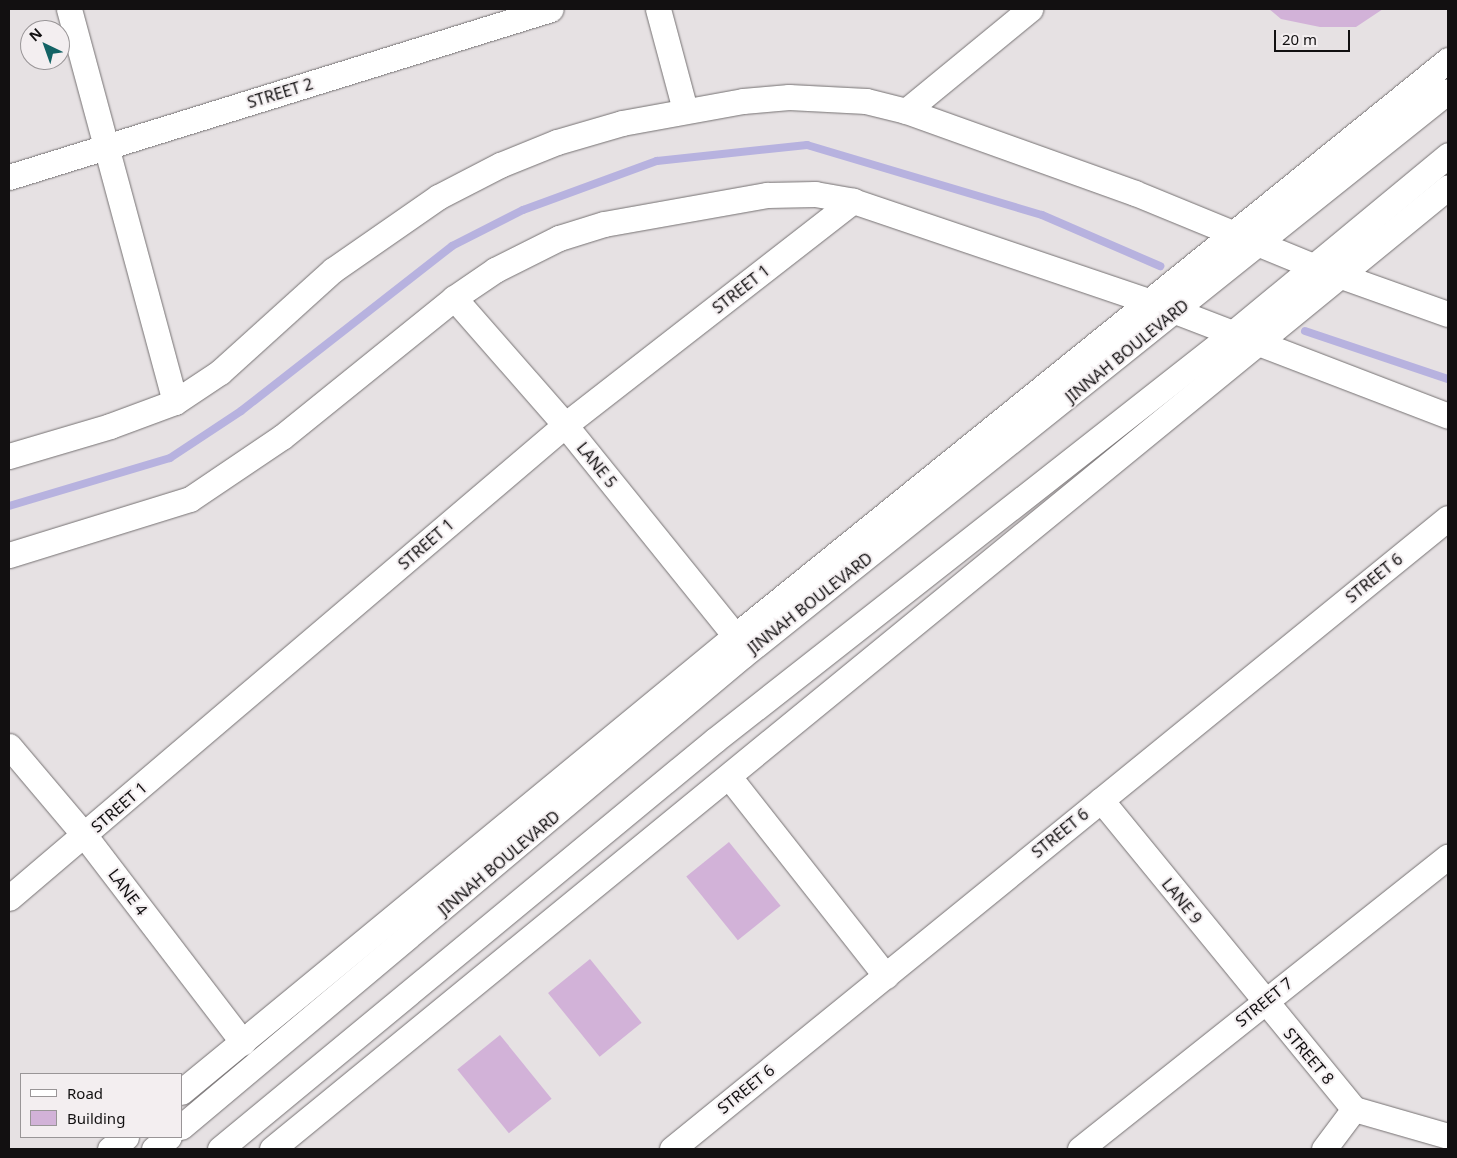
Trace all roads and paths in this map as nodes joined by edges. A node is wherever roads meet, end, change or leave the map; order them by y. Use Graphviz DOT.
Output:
graph roads {
  1 [pos="69,9"];
  2 [pos="551,9"];
  3 [pos="658,9"];
  4 [pos="1030,9"];
  5 [pos="1448,60"];
  6 [pos="1448,91"];
  7 [pos="685,110"];
  8 [pos="906,111"];
  9 [pos="107,147"];
  10 [pos="1448,155"];
  11 [pos="9,178"];
  12 [pos="1448,187"];
  13 [pos="853,201"];
  14 [pos="1230,234"];
  15 [pos="1259,244"];
  16 [pos="1314,266"];
  17 [pos="1340,275"];
  18 [pos="454,298"];
  19 [pos="1150,301"];
  20 [pos="1176,312"];
  21 [pos="1448,314"];
  22 [pos="1232,334"];
  23 [pos="1256,343"];
  24 [pos="175,402"];
  25 [pos="1448,416"];
  26 [pos="565,425"];
  27 [pos="9,456"];
  28 [pos="1448,518"];
  29 [pos="9,556"];
  30 [pos="736,636"];
  31 [pos="9,746"];
  32 [pos="730,778"];
  33 [pos="1101,800"];
  34 [pos="520,830"];
  35 [pos="85,836"];
  36 [pos="1448,856"];
  37 [pos="556,873"];
  38 [pos="9,898"];
  39 [pos="578,900"];
  40 [pos="886,976"];
  41 [pos="1264,1002"];
  42 [pos="243,1042"];
  43 [pos="182,1091"];
  44 [pos="1354,1109"];
  45 [pos="182,1125"];
  46 [pos="1448,1136"];
  47 [pos="125,1138"];
  48 [pos="168,1138"];
  49 [pos="110,1149"];
  50 [pos="154,1149"];
  51 [pos="220,1149"];
  52 [pos="272,1149"];
  53 [pos="672,1149"];
  54 [pos="1080,1149"];
  55 [pos="1324,1149"];
  1 -- 9 [label="street"];
  2 -- 9 [label="street, STREET 2"];
  3 -- 7 [label="street"];
  4 -- 8 [label="street"];
  5 -- 14 [label="street"];
  6 -- 15 [label="street, JINNAH BOULEVARD"];
  7 -- 8 [label="street"];
  7 -- 24 [label="street"];
  8 -- 14 [label="street"];
  9 -- 11 [label="street, STREET 2"];
  9 -- 24 [label="street"];
  10 -- 16 [label="street"];
  12 -- 17 [label="street"];
  13 -- 18 [label="street"];
  13 -- 19 [label="street"];
  13 -- 26 [label="street, STREET 1"];
  14 -- 15 [label="street"];
  14 -- 19 [label="street"];
  15 -- 16 [label="street"];
  15 -- 20 [label="street, JINNAH BOULEVARD"];
  16 -- 17 [label="street"];
  16 -- 22 [label="street"];
  17 -- 21 [label="street"];
  17 -- 23 [label="street"];
  18 -- 26 [label="street, LANE 5"];
  18 -- 29 [label="street"];
  19 -- 20 [label="street"];
  19 -- 30 [label="street"];
  20 -- 22 [label="street"];
  20 -- 34 [label="street, JINNAH BOULEVARD"];
  22 -- 23 [label="street"];
  22 -- 37 [label="street"];
  23 -- 25 [label="street"];
  23 -- 32 [label="street"];
  24 -- 27 [label="street"];
  26 -- 30 [label="street, LANE 5"];
  26 -- 35 [label="street, STREET 1"];
  28 -- 33 [label="street, STREET 6"];
  30 -- 34 [label="street"];
  31 -- 35 [label="street, LANE 4"];
  32 -- 39 [label="street"];
  32 -- 40 [label="street"];
  33 -- 40 [label="street, STREET 6"];
  33 -- 41 [label="street, LANE 9"];
  34 -- 42 [label="street"];
  34 -- 45 [label="street, JINNAH BOULEVARD"];
  35 -- 38 [label="street, STREET 1"];
  35 -- 42 [label="street, LANE 4"];
  36 -- 41 [label="street, STREET 7"];
  37 -- 39 [label="street"];
  37 -- 51 [label="street"];
  39 -- 52 [label="street"];
  40 -- 53 [label="street, STREET 6"];
  41 -- 44 [label="street, STREET 8"];
  41 -- 54 [label="street, STREET 7"];
  42 -- 43 [label="street"];
  44 -- 46 [label="street"];
  44 -- 55 [label="street"];
  47 -- 49 [label="street"];
  48 -- 50 [label="street"];
}
